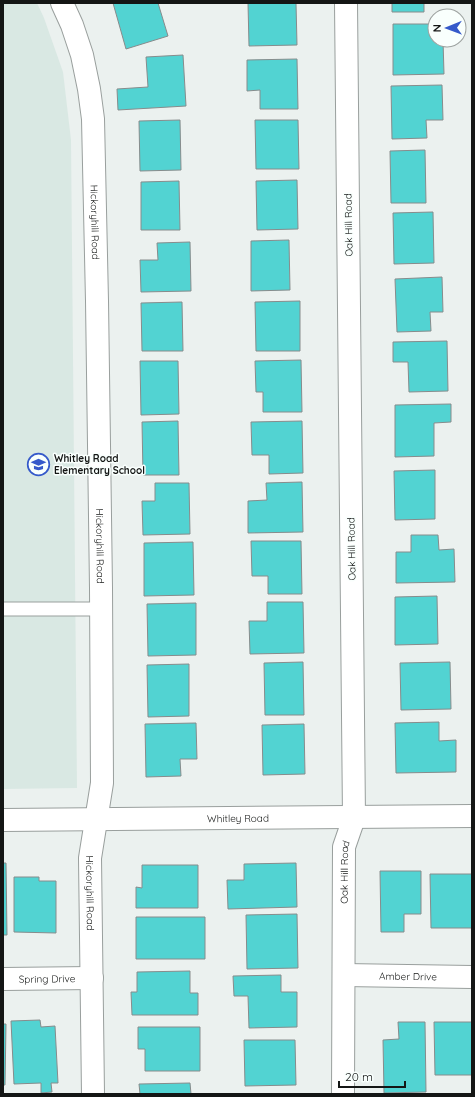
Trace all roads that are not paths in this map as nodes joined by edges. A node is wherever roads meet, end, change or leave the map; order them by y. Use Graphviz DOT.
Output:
graph roads {
  1 [pos="62,3"];
  2 [pos="346,3"];
  3 [pos="3,609"];
  4 [pos="101,609"];
  5 [pos="472,816"];
  6 [pos="354,818"];
  7 [pos="3,820"];
  8 [pos="96,820"];
  9 [pos="344,975"];
  10 [pos="472,976"];
  11 [pos="92,978"];
  12 [pos="3,979"];
  13 [pos="93,1094"];
  14 [pos="343,1094"];
  1 -- 4 [label="street, Hickoryhill Road"];
  2 -- 6 [label="street, Oak Hill Road"];
  3 -- 4 [label="lane"];
  4 -- 8 [label="street, Hickoryhill Road"];
  5 -- 6 [label="street, Whitley Road"];
  6 -- 8 [label="street, Whitley Road"];
  6 -- 9 [label="street, Oak Hill Road"];
  7 -- 8 [label="street, Whitley Road"];
  8 -- 11 [label="street, Hickoryhill Road"];
  9 -- 10 [label="street, Amber Drive"];
  9 -- 14 [label="street, Oak Hill Road"];
  11 -- 12 [label="street, Spring Drive"];
  11 -- 13 [label="street, Hickoryhill Road"];
}
